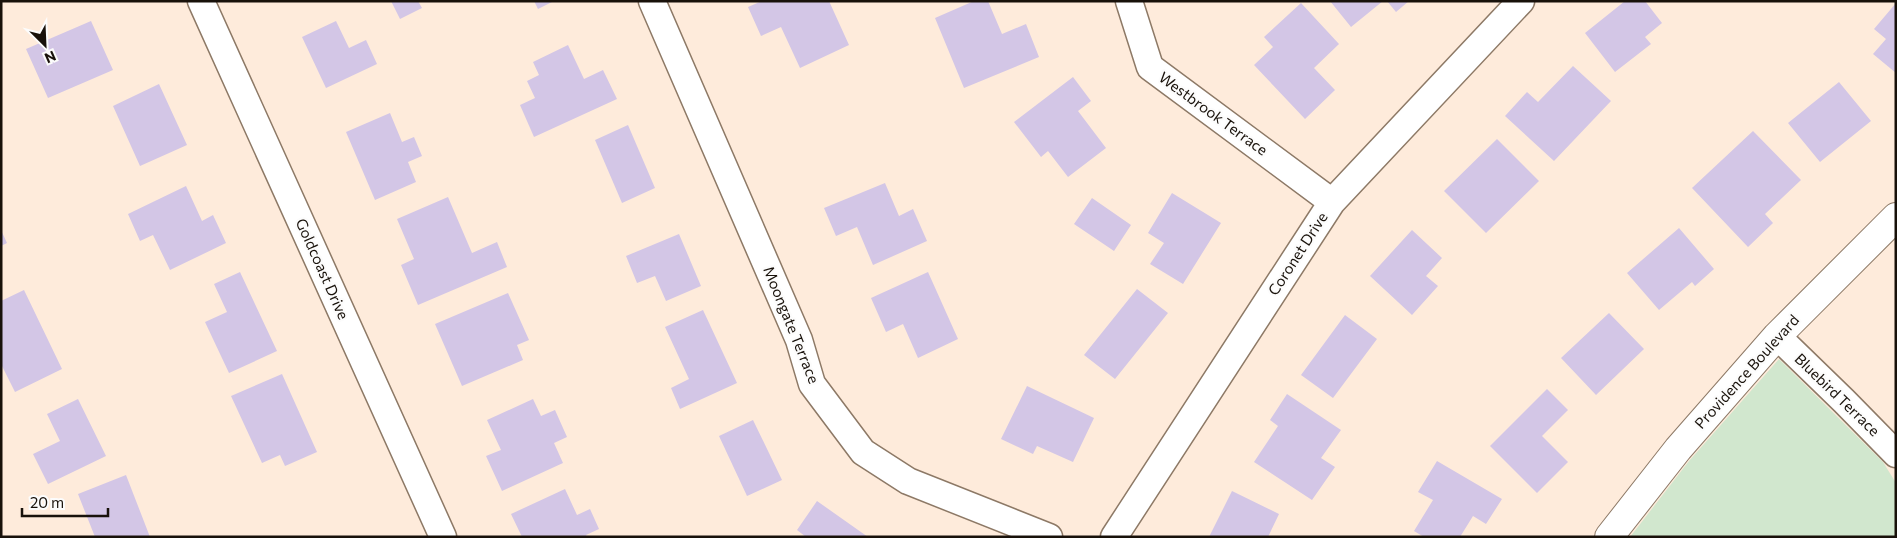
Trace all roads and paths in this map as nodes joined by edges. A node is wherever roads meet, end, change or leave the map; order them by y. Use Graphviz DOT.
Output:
graph roads {
  1 [pos="201,1"];
  2 [pos="652,1"];
  3 [pos="1129,1"];
  4 [pos="1521,1"];
  5 [pos="1332,202"];
  6 [pos="1896,217"];
  7 [pos="1777,336"];
  8 [pos="1896,454"];
  9 [pos="443,537"];
  10 [pos="1049,537"];
  11 [pos="1114,537"];
  12 [pos="1609,537"];
  1 -- 9 [label="street, Goldcoast Drive"];
  2 -- 10 [label="street, Moongate Terrace"];
  3 -- 5 [label="street, Westbrook Terrace"];
  4 -- 5 [label="street, Coronet Drive"];
  5 -- 11 [label="street, Coronet Drive"];
  6 -- 7 [label="main road, Providence Boulevard"];
  7 -- 8 [label="street, Bluebird Terrace"];
  7 -- 12 [label="main road, Providence Boulevard"];
}
